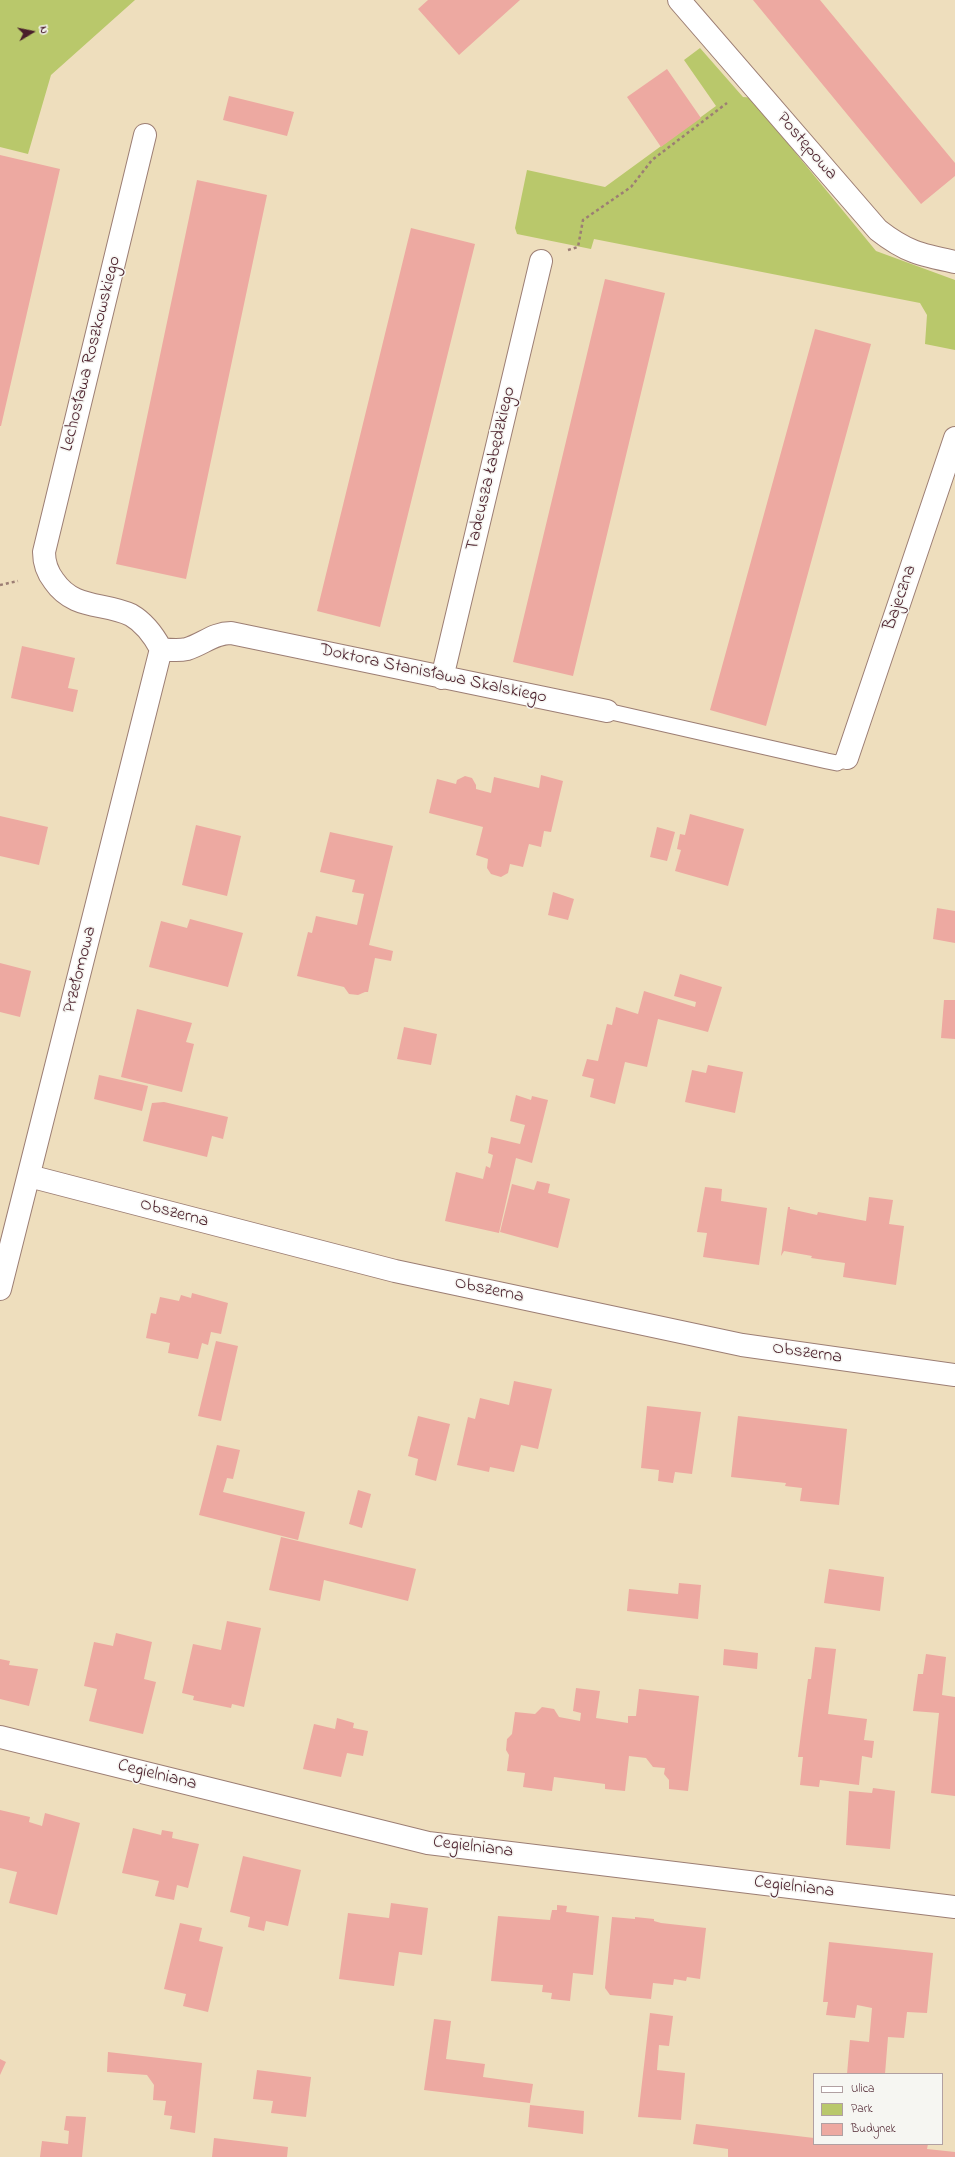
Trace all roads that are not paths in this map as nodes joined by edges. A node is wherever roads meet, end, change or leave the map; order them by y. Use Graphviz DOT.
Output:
graph roads {
  1 [pos="679,0"];
  2 [pos="145,135"];
  3 [pos="541,260"];
  4 [pos="955,262"];
  5 [pos="955,438"];
  6 [pos="161,650"];
  7 [pos="442,678"];
  8 [pos="607,711"];
  9 [pos="847,758"];
  10 [pos="29,1176"];
  11 [pos="0,1289"];
  12 [pos="955,1375"];
  13 [pos="0,1737"];
  14 [pos="955,1907"];
  1 -- 4 [label="street, Postępowa"];
  2 -- 6 [label="street, Lechosława Roszkowskiego"];
  3 -- 7 [label="street, Tadeusza Łabędzkiego"];
  5 -- 9 [label="street, Bajeczna"];
  6 -- 7 [label="street, Doktora Stanisława Skalskiego"];
  6 -- 10 [label="street, Przełomowa"];
  7 -- 8 [label="street, Doktora Stanisława Skalskiego"];
  8 -- 9 [label="lane, Doktora Stanisława Skalskiego"];
  10 -- 11 [label="street, Przełomowa"];
  10 -- 12 [label="street, Obszerna"];
  13 -- 14 [label="street, Cegielniana"];
}
